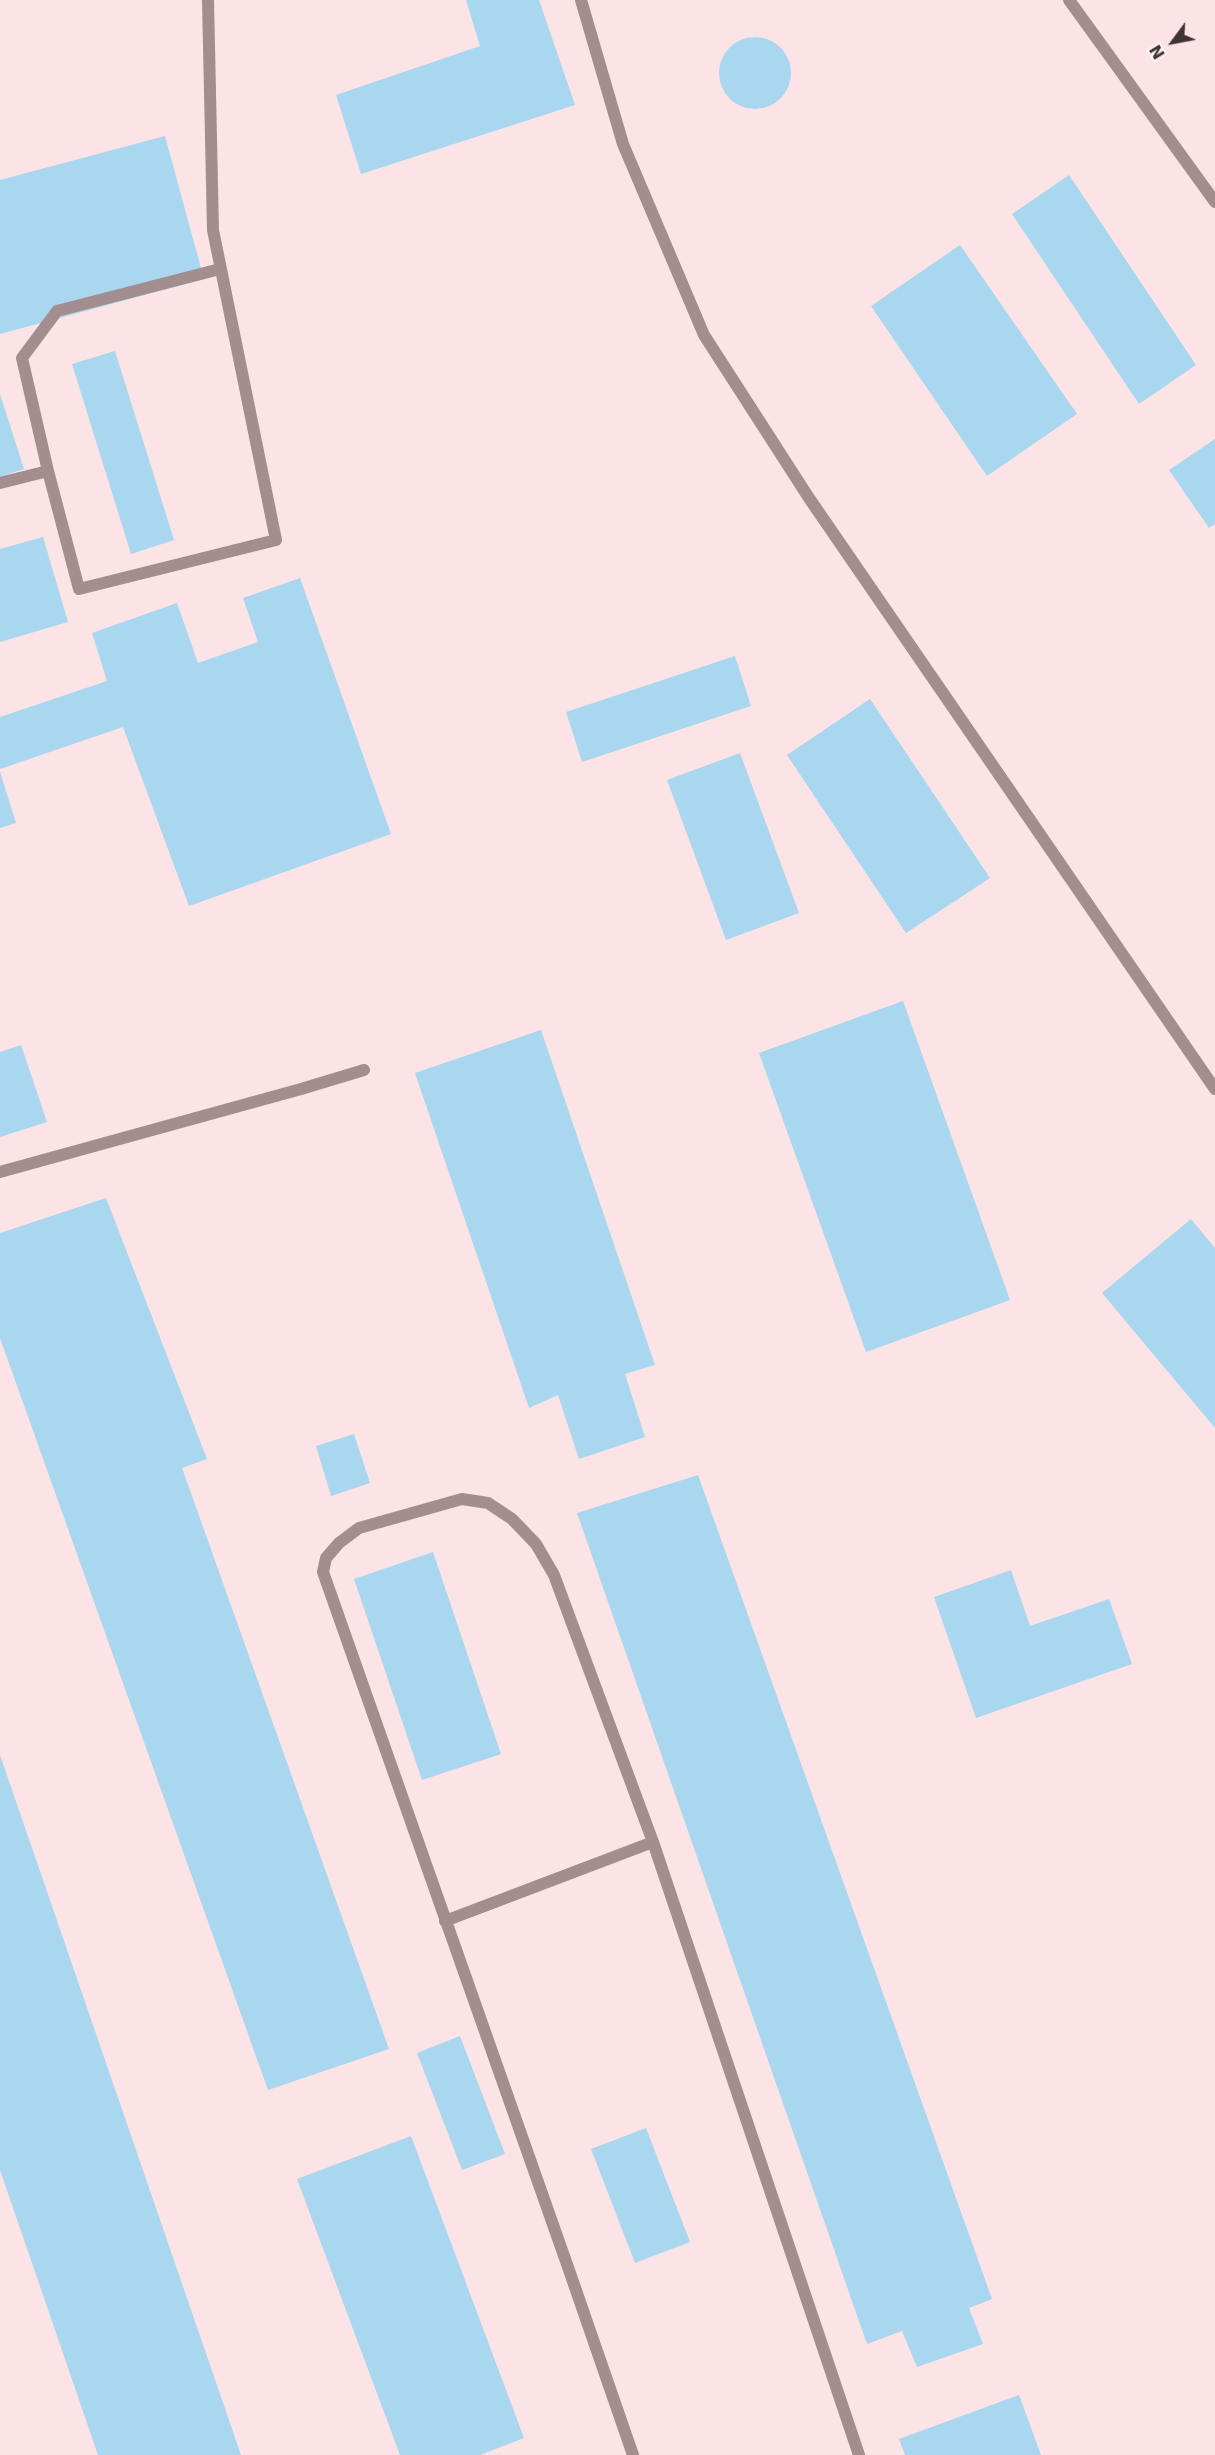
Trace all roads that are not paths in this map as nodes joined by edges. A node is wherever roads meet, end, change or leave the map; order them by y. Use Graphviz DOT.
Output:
graph roads {
  1 [pos="208,0"];
  2 [pos="581,0"];
  3 [pos="1069,0"];
  4 [pos="1215,202"];
  5 [pos="220,269"];
  6 [pos="48,471"];
  7 [pos="0,483"];
  8 [pos="364,1070"];
  9 [pos="1215,1089"];
  10 [pos="0,1172"];
  11 [pos="653,1842"];
  12 [pos="445,1921"];
  13 [pos="633,2455"];
  14 [pos="859,2455"];
  1 -- 5 [label="street"];
  2 -- 9 [label="street"];
  3 -- 4 [label="street"];
  5 -- 6 [label="street"];
  5 -- 6 [label="street"];
  6 -- 7 [label="street"];
  8 -- 10 [label="street"];
  11 -- 12 [label="street"];
  11 -- 12 [label="street"];
  11 -- 14 [label="street"];
  12 -- 13 [label="street"];
}
